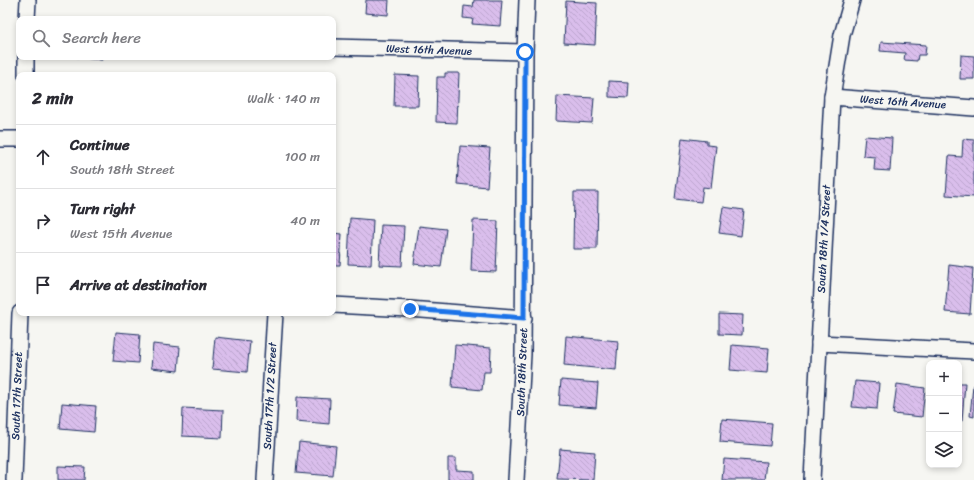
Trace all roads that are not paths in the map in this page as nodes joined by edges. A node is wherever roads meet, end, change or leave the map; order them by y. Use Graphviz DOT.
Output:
graph roads {
  1 [pos="28,0"];
  2 [pos="526,0"];
  3 [pos="852,0"];
  4 [pos="28,16"];
  5 [pos="336,47"];
  6 [pos="525,52"];
  7 [pos="26,60"];
  8 [pos="26,72"];
  9 [pos="832,97"];
  10 [pos="974,108"];
  11 [pos="16,138"];
  12 [pos="0,139"];
  13 [pos="336,305"];
  14 [pos="20,316"];
  15 [pos="275,316"];
  16 [pos="524,318"];
  17 [pos="819,343"];
  18 [pos="974,351"];
  19 [pos="14,480"];
  20 [pos="265,480"];
  21 [pos="516,480"];
  22 [pos="812,480"];
  1 -- 4 [label="street"];
  2 -- 6 [label="street, South 18th Street"];
  3 -- 9 [label="street, South 18th 1/4 Street"];
  5 -- 6 [label="street, West 16th Avenue"];
  6 -- 16 [label="street, South 18th Street"];
  7 -- 8 [label="street"];
  9 -- 10 [label="street, West 16th Avenue"];
  9 -- 17 [label="street, South 18th 1/4 Street"];
  11 -- 12 [label="street"];
  13 -- 16 [label="street"];
  14 -- 19 [label="street, South 17th Street"];
  15 -- 20 [label="street, South 17th 1/2 Street"];
  16 -- 21 [label="street, South 18th Street"];
  17 -- 18 [label="street"];
  17 -- 22 [label="street, South 18th 1/4 Street"];
}
